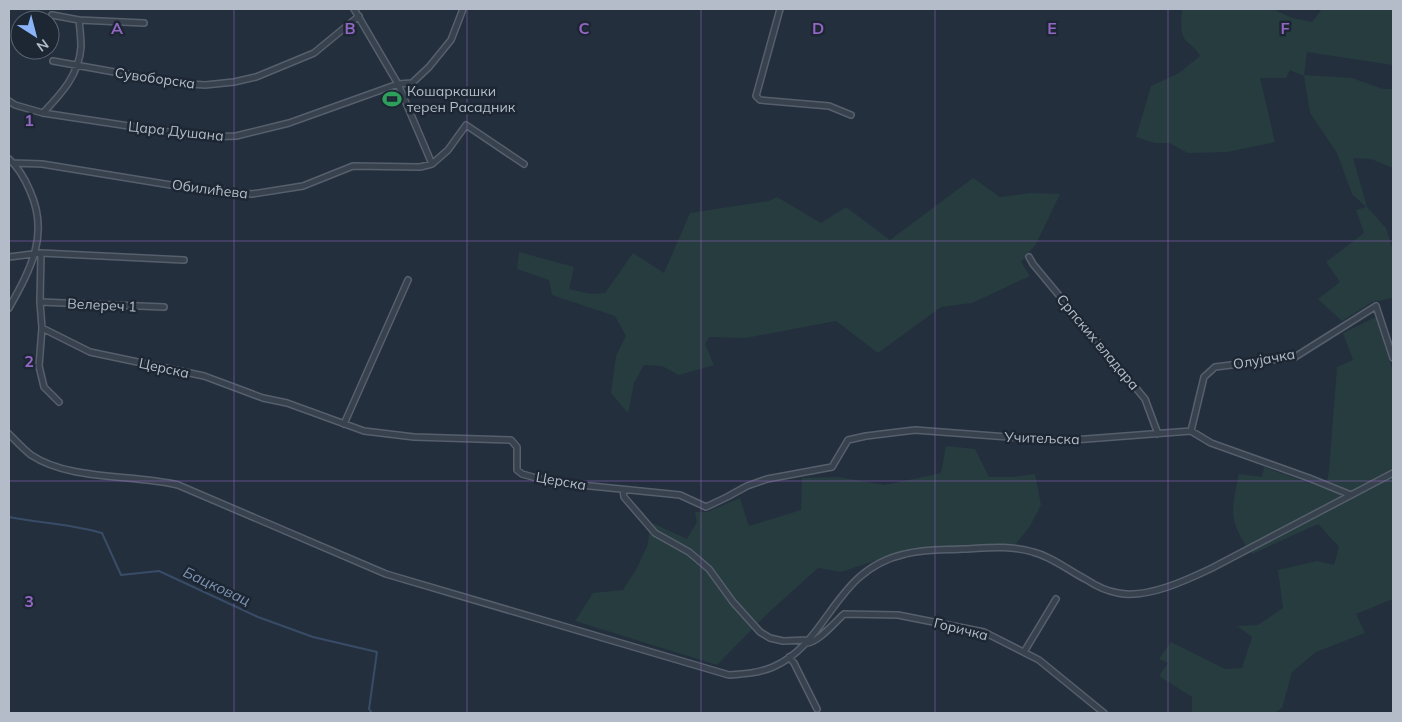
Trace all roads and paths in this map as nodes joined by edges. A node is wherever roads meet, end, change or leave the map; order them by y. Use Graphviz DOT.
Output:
graph roads {
  1 [pos="354,9"];
  2 [pos="462,9"];
  3 [pos="780,9"];
  4 [pos="60,16"];
  5 [pos="359,16"];
  6 [pos="79,20"];
  7 [pos="144,23"];
  8 [pos="53,61"];
  9 [pos="78,66"];
  10 [pos="398,84"];
  11 [pos="9,101"];
  12 [pos="43,113"];
  13 [pos="851,115"];
  14 [pos="11,161"];
  15 [pos="432,164"];
  16 [pos="524,164"];
  17 [pos="38,253"];
  18 [pos="9,257"];
  19 [pos="1028,257"];
  20 [pos="184,260"];
  21 [pos="408,280"];
  22 [pos="40,302"];
  23 [pos="9,308"];
  24 [pos="164,308"];
  25 [pos="42,328"];
  26 [pos="1393,358"];
  27 [pos="59,402"];
  28 [pos="344,424"];
  29 [pos="1192,431"];
  30 [pos="9,434"];
  31 [pos="1158,434"];
  32 [pos="1393,473"];
  33 [pos="767,479"];
  34 [pos="623,490"];
  35 [pos="1351,495"];
  36 [pos="1056,598"];
  37 [pos="807,641"];
  38 [pos="1024,652"];
  39 [pos="789,657"];
  40 [pos="817,709"];
  41 [pos="1104,713"];
  1 -- 5 [label="street"];
  2 -- 10 [label="street, Цара Душана"];
  3 -- 13 [label="street"];
  4 -- 6 [label="street"];
  5 -- 9 [label="street, Сувоборска"];
  5 -- 10 [label="street"];
  6 -- 7 [label="street"];
  6 -- 9 [label="street"];
  8 -- 9 [label="street, Сувоборска"];
  9 -- 12 [label="street"];
  10 -- 12 [label="street, Цара Душана"];
  10 -- 15 [label="street"];
  11 -- 12 [label="street, Цара Душана"];
  14 -- 15 [label="street, Обилићева"];
  14 -- 17 [label="street"];
  15 -- 16 [label="street"];
  17 -- 18 [label="street"];
  17 -- 20 [label="street"];
  17 -- 22 [label="street"];
  17 -- 23 [label="street"];
  19 -- 31 [label="street, Српских владара"];
  21 -- 28 [label="street"];
  22 -- 24 [label="street, Велереч 1"];
  22 -- 25 [label="street"];
  25 -- 27 [label="street"];
  25 -- 28 [label="street, Церска"];
  26 -- 29 [label="street, Олујачка"];
  28 -- 34 [label="street, Церска"];
  29 -- 31 [label="street, Учитељска"];
  29 -- 35 [label="street"];
  30 -- 39 [label="street"];
  31 -- 33 [label="street, Учитељска"];
  32 -- 35 [label="street"];
  33 -- 34 [label="street, Церска"];
  34 -- 37 [label="street"];
  35 -- 37 [label="street"];
  36 -- 38 [label="street"];
  37 -- 38 [label="street, Горичка"];
  37 -- 39 [label="street"];
  38 -- 41 [label="street, Горичка"];
  39 -- 40 [label="street"];
}
